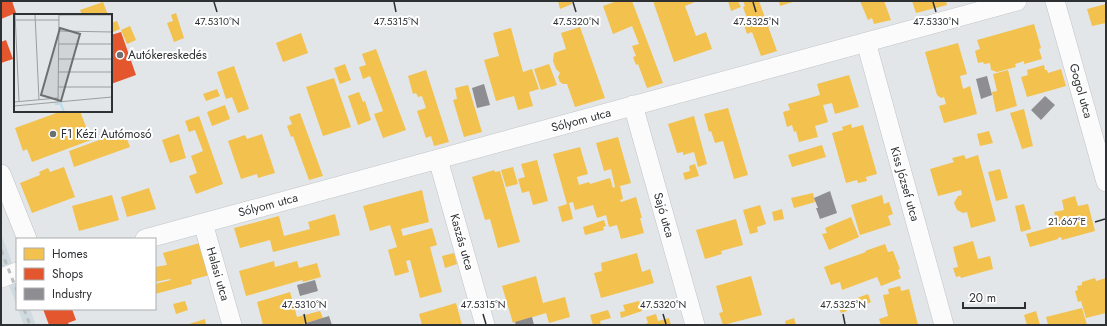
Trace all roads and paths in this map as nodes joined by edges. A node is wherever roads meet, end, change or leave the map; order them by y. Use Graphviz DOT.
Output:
graph roads {
  1 [pos="1017,1"];
  2 [pos="1056,1"];
  3 [pos="866,42"];
  4 [pos="633,105"];
  5 [pos="438,159"];
  6 [pos="1,174"];
  7 [pos="1106,182"];
  8 [pos="203,223"];
  9 [pos="27,238"];
  10 [pos="149,238"];
  11 [pos="16,272"];
  12 [pos="1,278"];
  13 [pos="232,325"];
  14 [pos="485,325"];
  15 [pos="695,325"];
  16 [pos="944,325"];
  1 -- 3 [label="street, Sólyom utca"];
  2 -- 7 [label="street, Gogol utca"];
  3 -- 4 [label="street, Sólyom utca"];
  3 -- 16 [label="street, Kiss József utca"];
  4 -- 5 [label="street, Sólyom utca"];
  4 -- 15 [label="street, Sajó utca"];
  5 -- 8 [label="street, Sólyom utca"];
  5 -- 14 [label="street, Kaszás utca"];
  6 -- 9 [label="street"];
  8 -- 10 [label="street, Sólyom utca"];
  8 -- 13 [label="street, Halasi utca"];
  11 -- 12 [label="street"];
}
